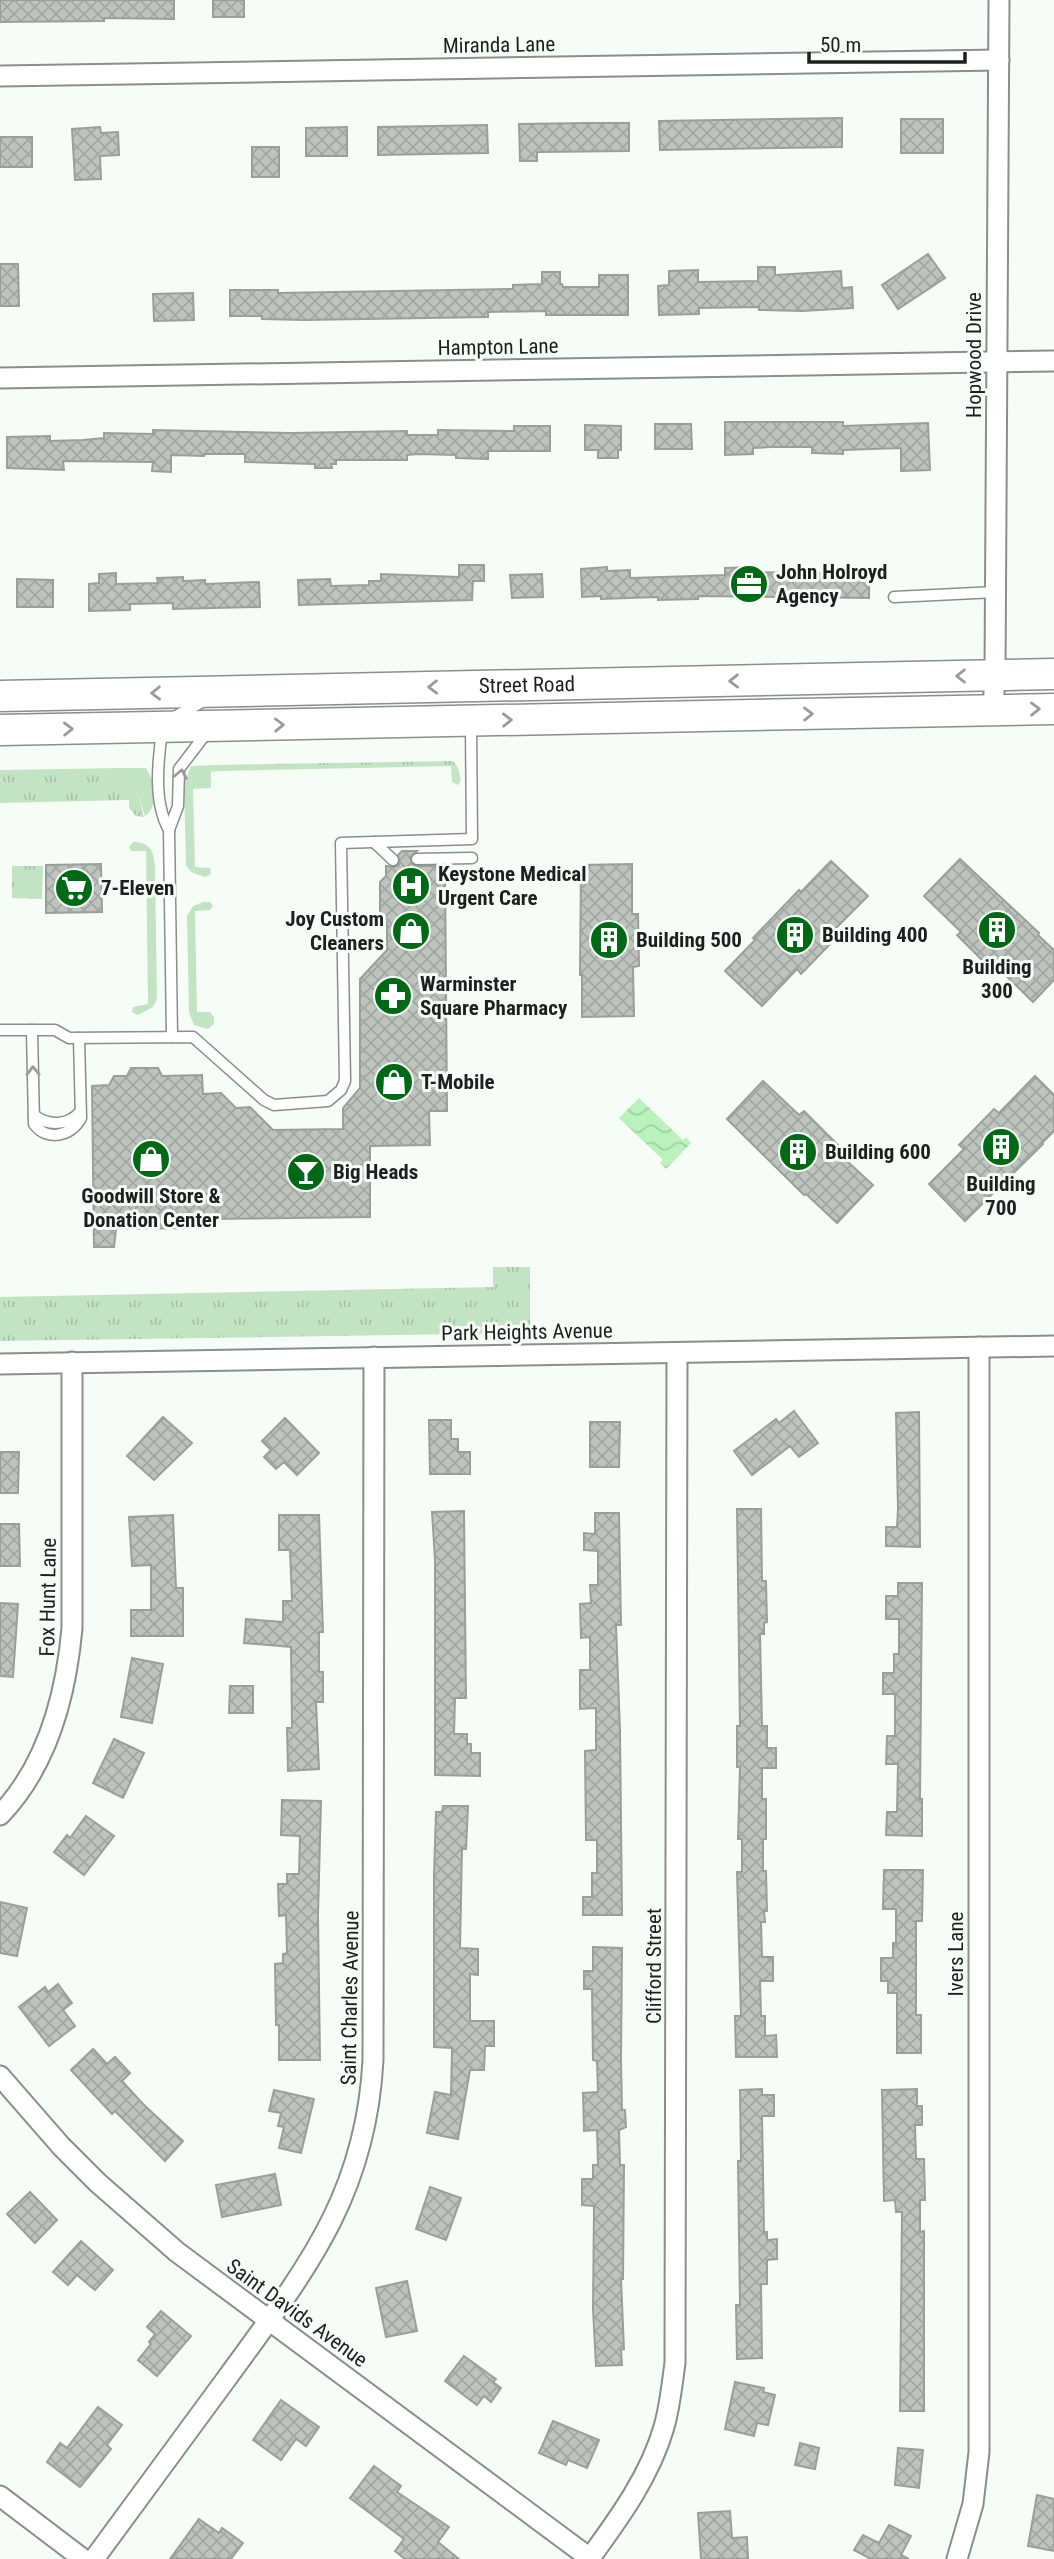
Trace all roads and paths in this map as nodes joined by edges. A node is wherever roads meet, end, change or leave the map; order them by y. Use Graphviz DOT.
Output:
graph roads {
  1 [pos="999,0"];
  2 [pos="999,60"];
  3 [pos="0,76"];
  4 [pos="1054,361"];
  5 [pos="997,362"];
  6 [pos="0,378"];
  7 [pos="996,592"];
  8 [pos="894,597"];
  9 [pos="1054,674"];
  10 [pos="995,675"];
  11 [pos="223,692"];
  12 [pos="0,696"];
  13 [pos="1054,709"];
  14 [pos="993,710"];
  15 [pos="471,720"];
  16 [pos="211,726"];
  17 [pos="163,727"];
  18 [pos="0,730"];
  19 [pos="169,830"];
  20 [pos="374,842"];
  21 [pos="472,858"];
  22 [pos="417,859"];
  23 [pos="393,860"];
  24 [pos="0,1030"];
  25 [pos="32,1030"];
  26 [pos="172,1037"];
  27 [pos="79,1038"];
  28 [pos="1054,1346"];
  29 [pos="979,1347"];
  30 [pos="677,1353"];
  31 [pos="374,1357"];
  32 [pos="72,1363"];
  33 [pos="0,1364"];
  34 [pos="0,1815"];
  35 [pos="0,2076"];
  36 [pos="268,2321"];
  37 [pos="0,2496"];
  38 [pos="83,2559"];
  39 [pos="94,2559"];
  40 [pos="590,2559"];
  41 [pos="957,2559"];
  1 -- 2 [label="street, Hopwood Drive"];
  2 -- 3 [label="street, Miranda Lane"];
  2 -- 5 [label="street, Hopwood Drive"];
  4 -- 5 [label="street, Hampton Lane"];
  5 -- 6 [label="street, Hampton Lane"];
  5 -- 7 [label="street, Hopwood Drive"];
  7 -- 8 [label="lane"];
  7 -- 10 [label="street, Hopwood Drive"];
  9 -- 10 [label="main road, Street Road"];
  10 -- 11 [label="main road, Street Road, one-way"];
  10 -- 14 [label="street, Hopwood Drive"];
  11 -- 12 [label="main road, Street Road, one-way"];
  11 -- 17 [label="lane"];
  14 -- 13 [label="main road, Street Road, one-way"];
  15 -- 14 [label="main road, Street Road, one-way"];
  16 -- 15 [label="main road, Street Road, one-way"];
  15 -- 20 [label="lane"];
  16 -- 17 [label="main road, Street Road"];
  19 -- 16 [label="lane, one-way"];
  18 -- 17 [label="main road, Street Road, one-way"];
  17 -- 19 [label="lane"];
  19 -- 26 [label="lane"];
  20 -- 23 [label="lane"];
  20 -- 26 [label="lane"];
  21 -- 22 [label="lane"];
  24 -- 25 [label="lane"];
  25 -- 27 [label="lane"];
  27 -- 25 [label="lane, one-way"];
  26 -- 27 [label="lane"];
  28 -- 29 [label="street, Park Heights Avenue"];
  29 -- 30 [label="street, Park Heights Avenue"];
  29 -- 41 [label="street, Ivers Lane"];
  30 -- 31 [label="street, Park Heights Avenue"];
  30 -- 40 [label="street, Clifford Street"];
  31 -- 32 [label="street, Park Heights Avenue"];
  31 -- 36 [label="street, Saint Charles Avenue"];
  32 -- 33 [label="street, Park Heights Avenue"];
  32 -- 34 [label="street, Fox Hunt Lane"];
  35 -- 36 [label="street, Saint Davids Avenue"];
  36 -- 39 [label="street, Saint Charles Avenue"];
  36 -- 40 [label="street, Saint Davids Avenue"];
  37 -- 38 [label="street"];
}
